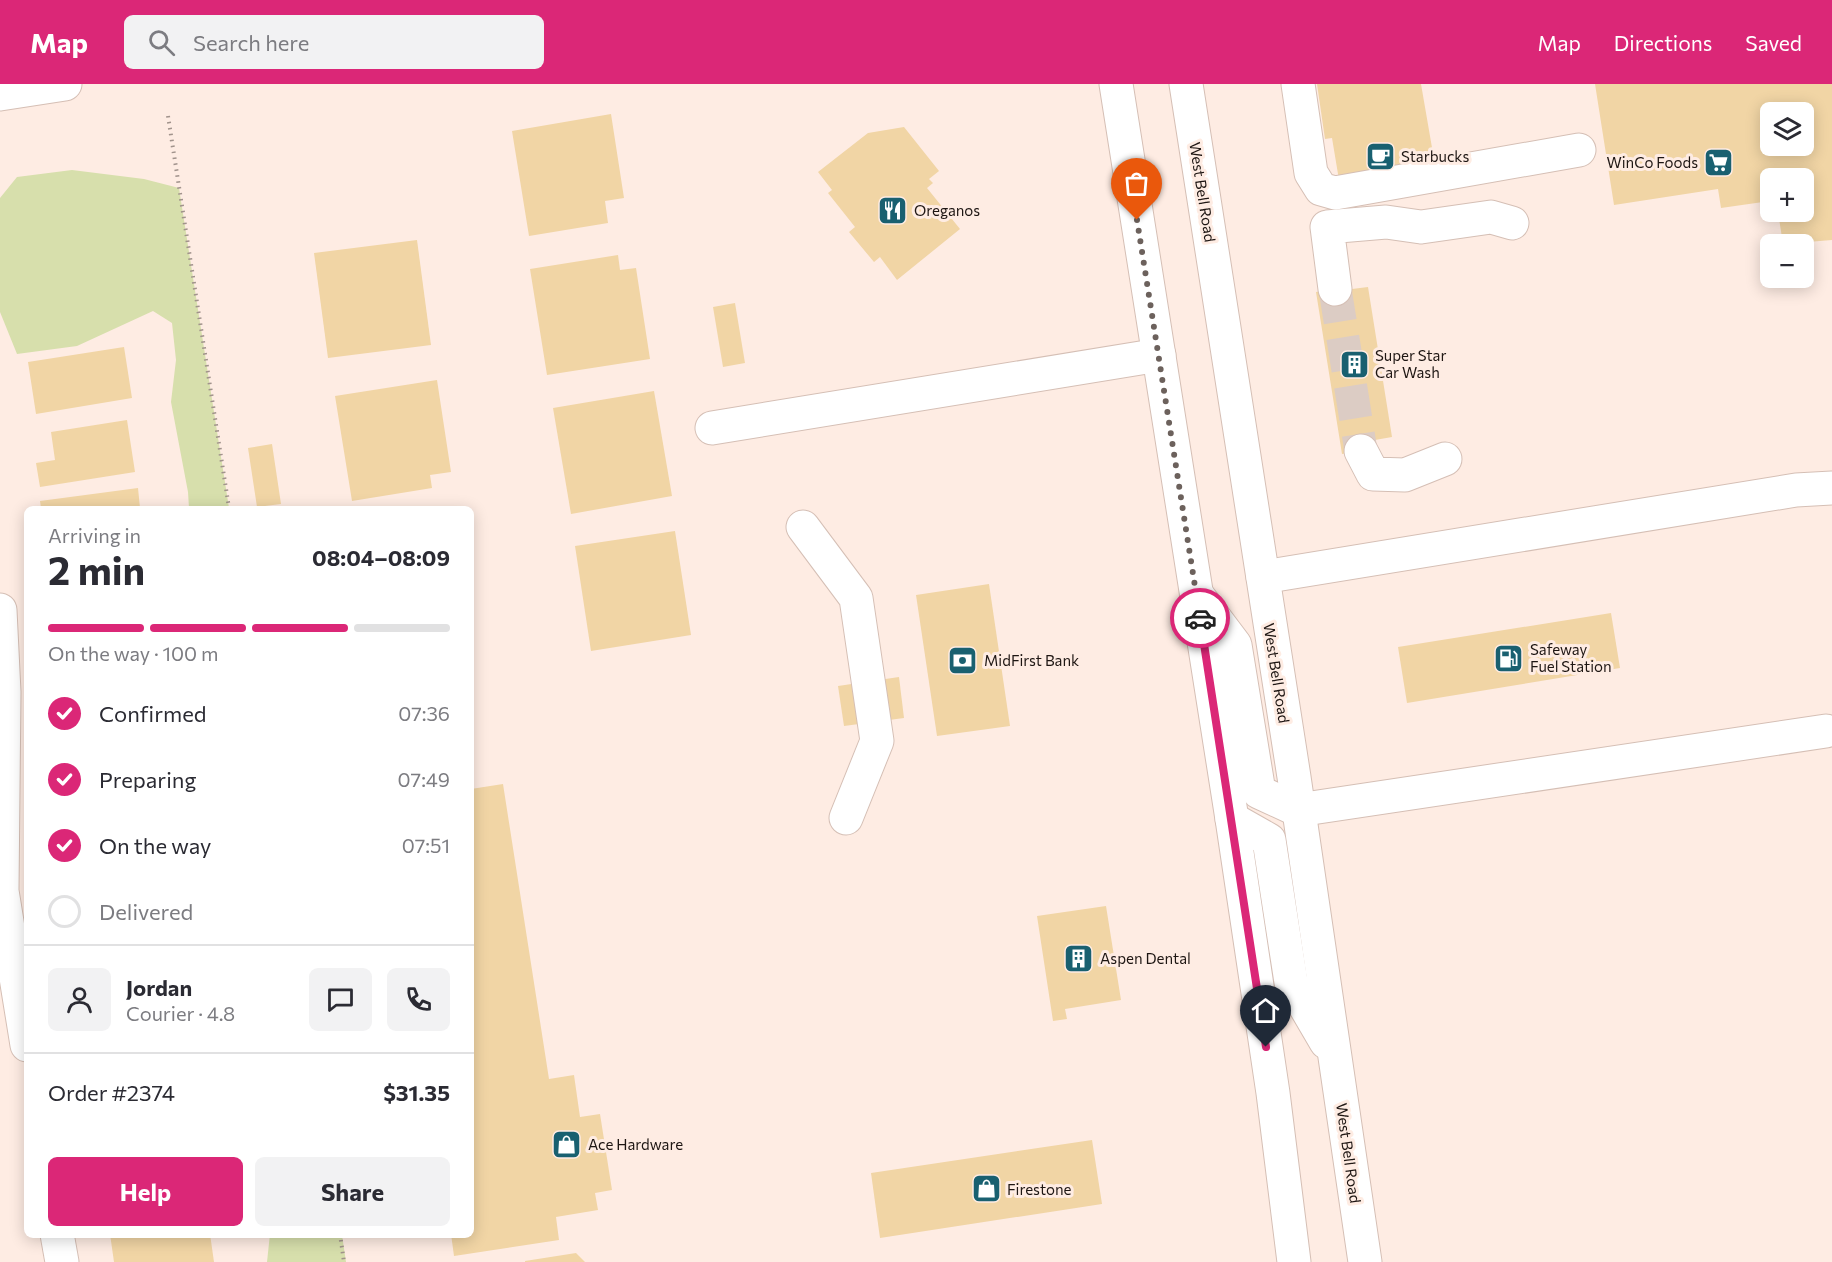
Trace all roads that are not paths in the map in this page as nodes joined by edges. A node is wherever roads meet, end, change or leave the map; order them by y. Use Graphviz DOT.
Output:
graph roads {
  1 [pos="65,84"];
  2 [pos="1116,84"];
  3 [pos="1186,84"];
  4 [pos="1298,84"];
  5 [pos="0,94"];
  6 [pos="1579,150"];
  7 [pos="1513,229"];
  8 [pos="1335,289"];
  9 [pos="1158,355"];
  10 [pos="712,428"];
  11 [pos="1361,451"];
  12 [pos="1445,459"];
  13 [pos="1832,488"];
  14 [pos="803,527"];
  15 [pos="1263,577"];
  16 [pos="1196,593"];
  17 [pos="0,610"];
  18 [pos="1826,731"];
  19 [pos="1298,810"];
  20 [pos="846,818"];
  21 [pos="1232,819"];
  22 [pos="24,1027"];
  23 [pos="1335,1059"];
  24 [pos="58,1238"];
  25 [pos="62,1262"];
  26 [pos="1294,1262"];
  27 [pos="1365,1262"];
  1 -- 5 [label="main road"];
  2 -- 9 [label="main road"];
  3 -- 15 [label="main road, West Bell Road"];
  4 -- 6 [label="main road"];
  7 -- 8 [label="main road"];
  9 -- 10 [label="main road"];
  9 -- 16 [label="main road"];
  11 -- 12 [label="main road"];
  13 -- 15 [label="main road"];
  14 -- 20 [label="main road"];
  15 -- 19 [label="main road, West Bell Road"];
  16 -- 19 [label="main road"];
  16 -- 21 [label="main road"];
  17 -- 22 [label="main road"];
  18 -- 19 [label="main road"];
  19 -- 23 [label="main road, West Bell Road"];
  21 -- 23 [label="main road"];
  21 -- 26 [label="main road"];
  23 -- 27 [label="main road, West Bell Road"];
  24 -- 25 [label="main road"];
}
